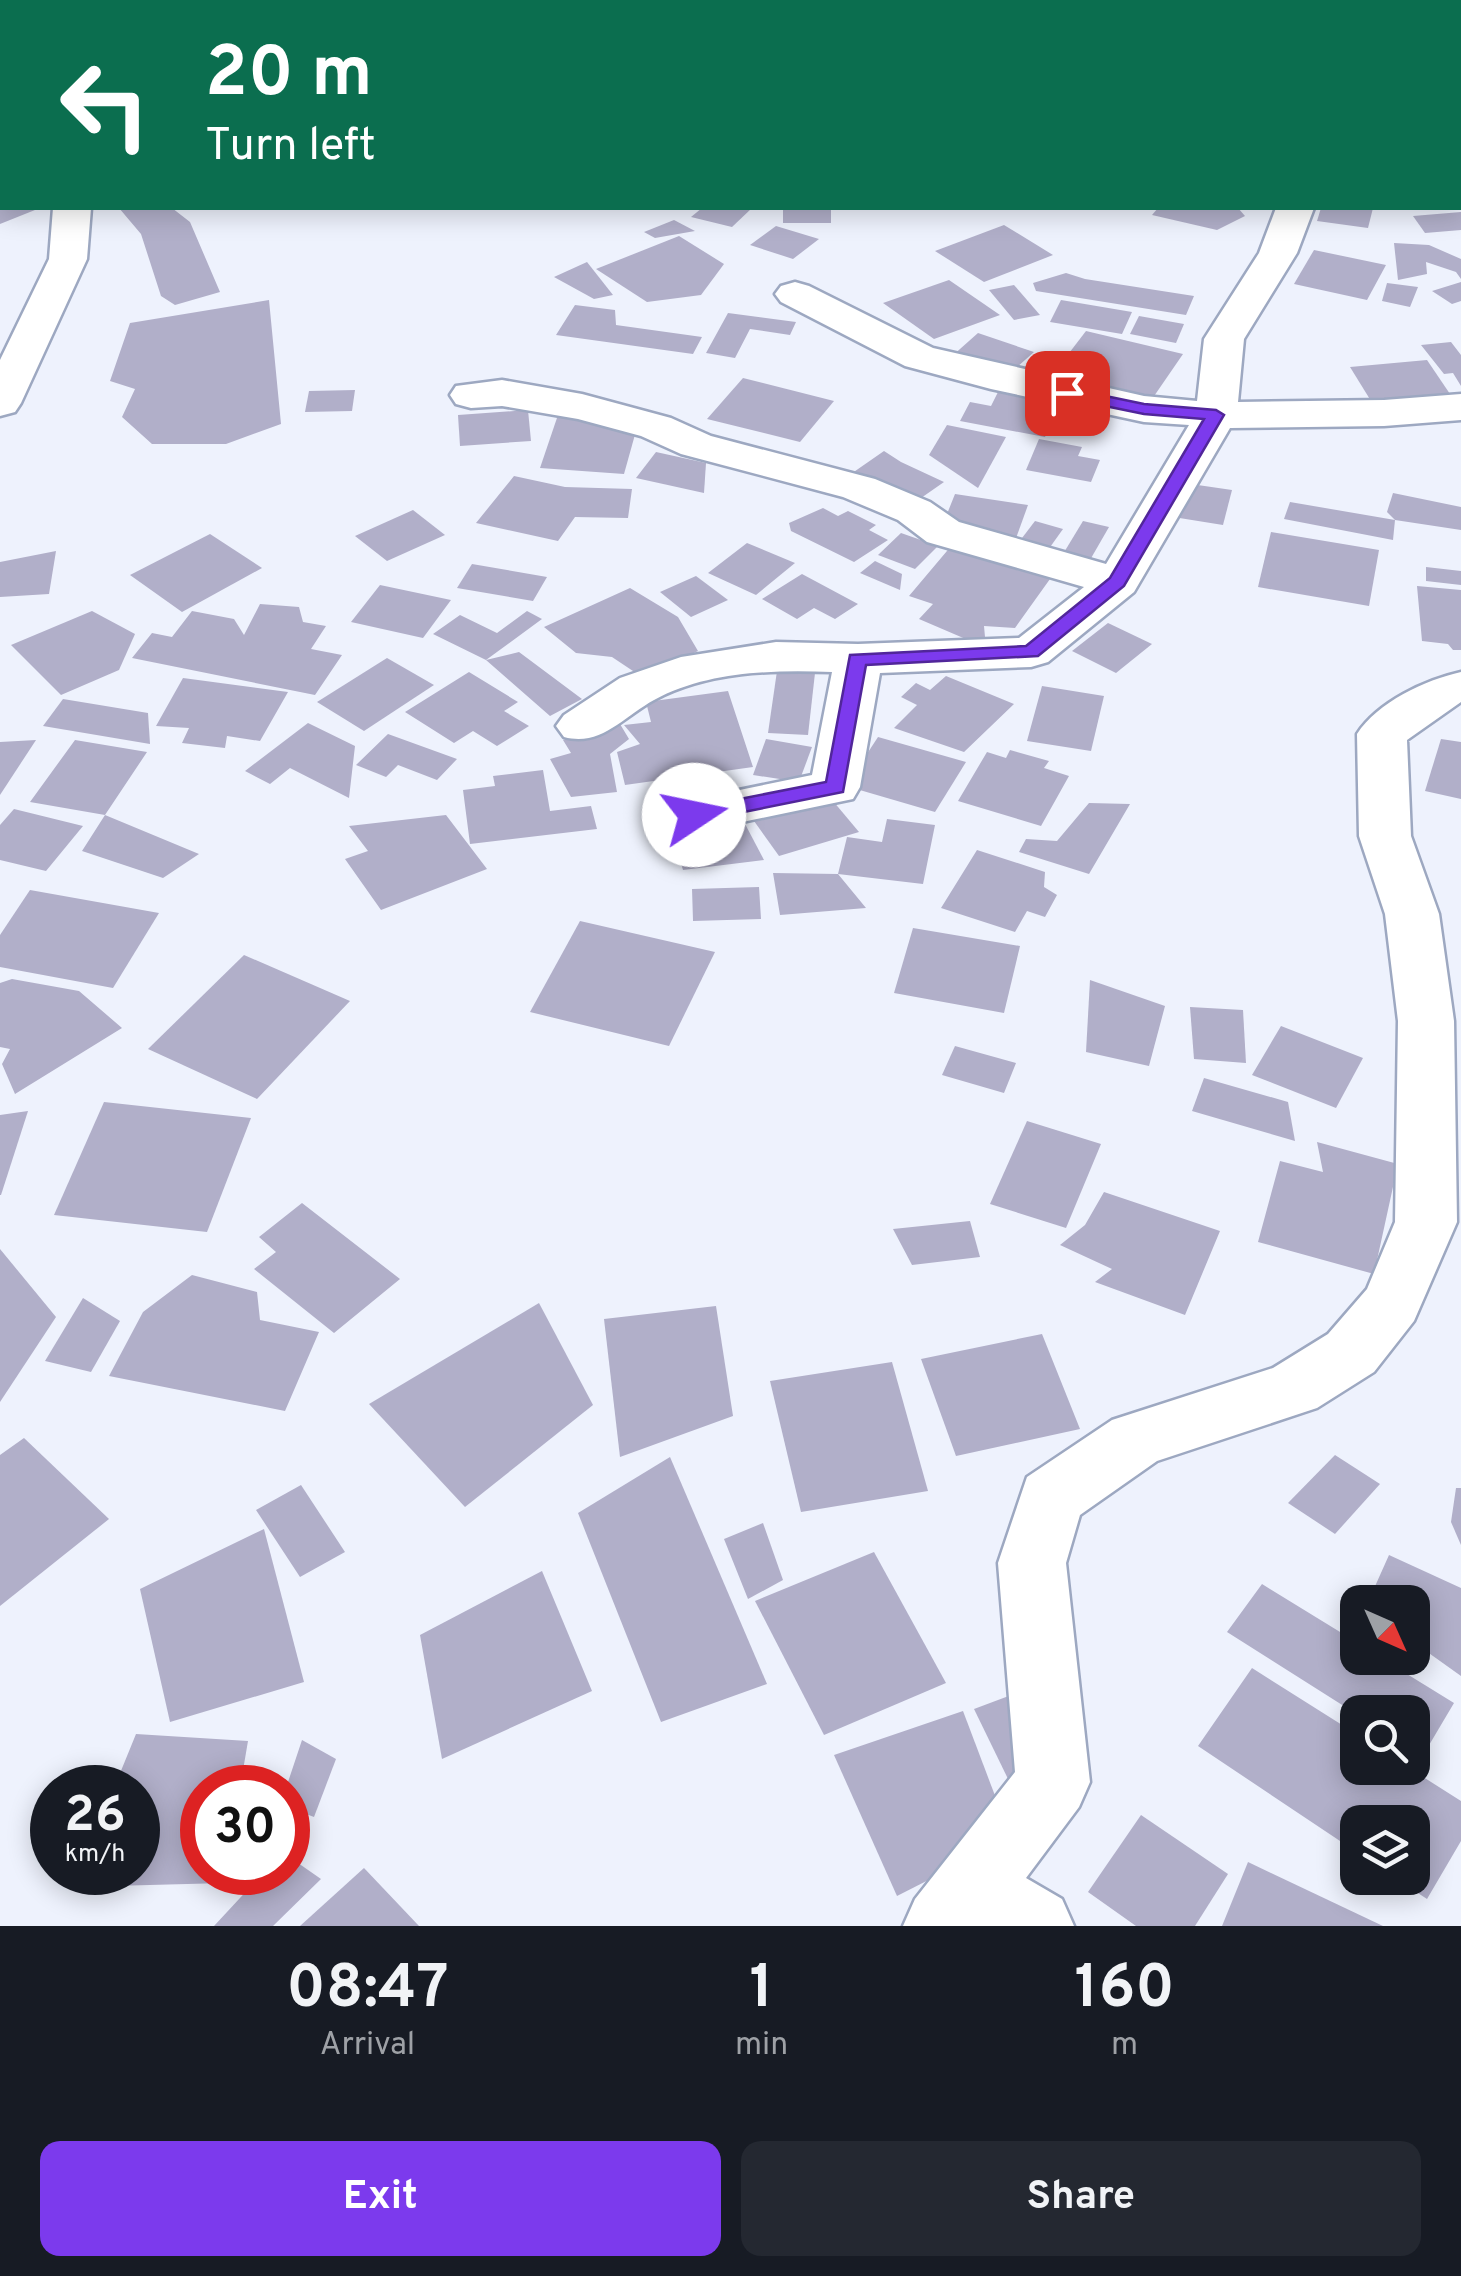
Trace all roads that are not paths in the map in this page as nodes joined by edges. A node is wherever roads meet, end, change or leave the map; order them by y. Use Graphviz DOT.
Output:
graph roads {
  1 [pos="72,210"];
  2 [pos="1294,210"];
  3 [pos="795,294"];
  4 [pos="471,395"];
  5 [pos="0,403"];
  6 [pos="1461,407"];
  7 [pos="1216,415"];
  8 [pos="1118,582"];
  9 [pos="858,659"];
  10 [pos="1461,688"];
  11 [pos="581,726"];
  12 [pos="694,815"];
  13 [pos="983,1914"];
  1 -- 5 [label="street"];
  2 -- 7 [label="street"];
  3 -- 7 [label="street"];
  4 -- 8 [label="street"];
  6 -- 7 [label="street"];
  7 -- 8 [label="street"];
  8 -- 9 [label="street"];
  9 -- 11 [label="street"];
  9 -- 12 [label="street"];
  10 -- 13 [label="street"];
}
